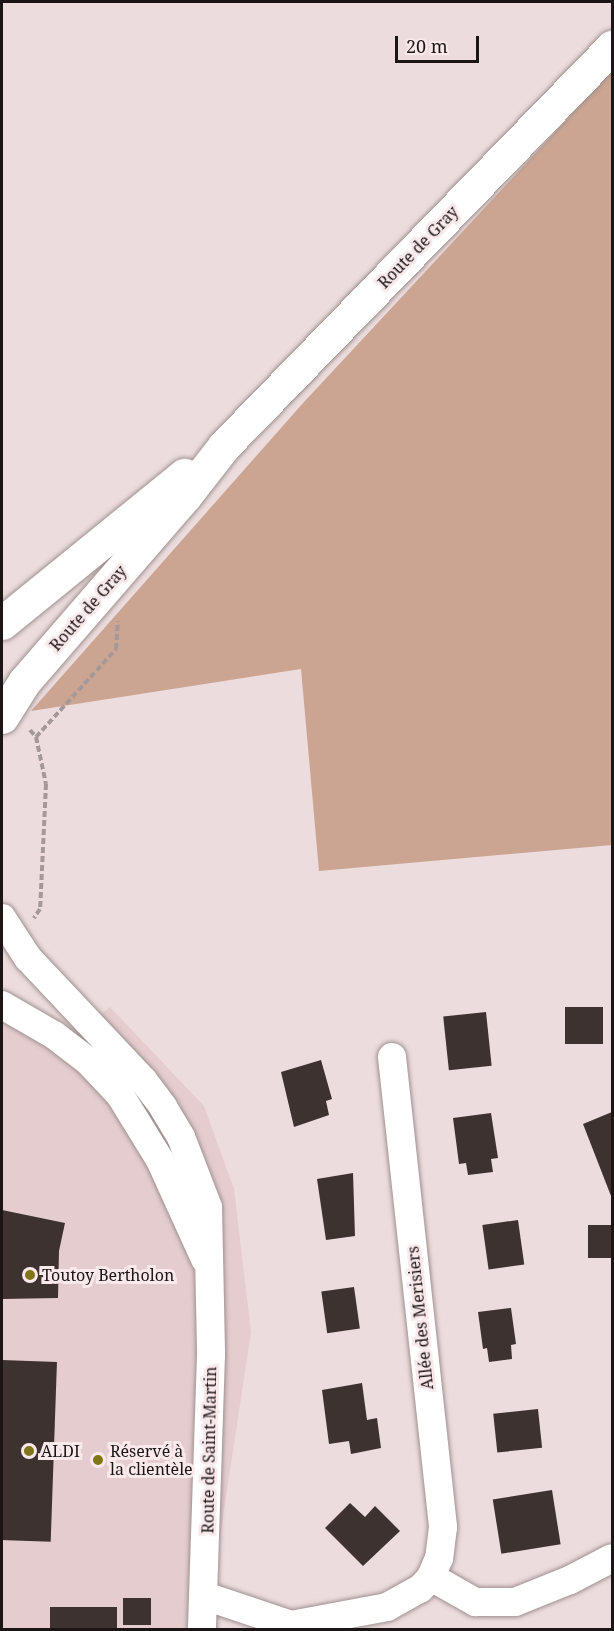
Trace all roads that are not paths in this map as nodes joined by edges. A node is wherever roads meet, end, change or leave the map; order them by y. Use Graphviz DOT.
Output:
graph roads {
  1 [pos="612,47"];
  2 [pos="224,446"];
  3 [pos="2,622"];
  4 [pos="5,712"];
  5 [pos="2,918"];
  6 [pos="2,1005"];
  7 [pos="392,1057"];
  8 [pos="210,1270"];
  9 [pos="612,1558"];
  10 [pos="431,1577"];
  11 [pos="205,1596"];
  12 [pos="285,1627"];
  13 [pos="202,1629"];
  1 -- 2 [label="main road, Route de Gray"];
  2 -- 3 [label="main road, Route de Gray"];
  2 -- 4 [label="main road, Route de Gray"];
  5 -- 8 [label="street, Route de Saint-Martin"];
  6 -- 8 [label="street"];
  7 -- 10 [label="street, Allée des Merisiers"];
  8 -- 11 [label="street, Route de Saint-Martin"];
  9 -- 10 [label="street"];
  10 -- 12 [label="street"];
  11 -- 12 [label="street"];
  11 -- 13 [label="street, Route de Saint-Martin"];
}
